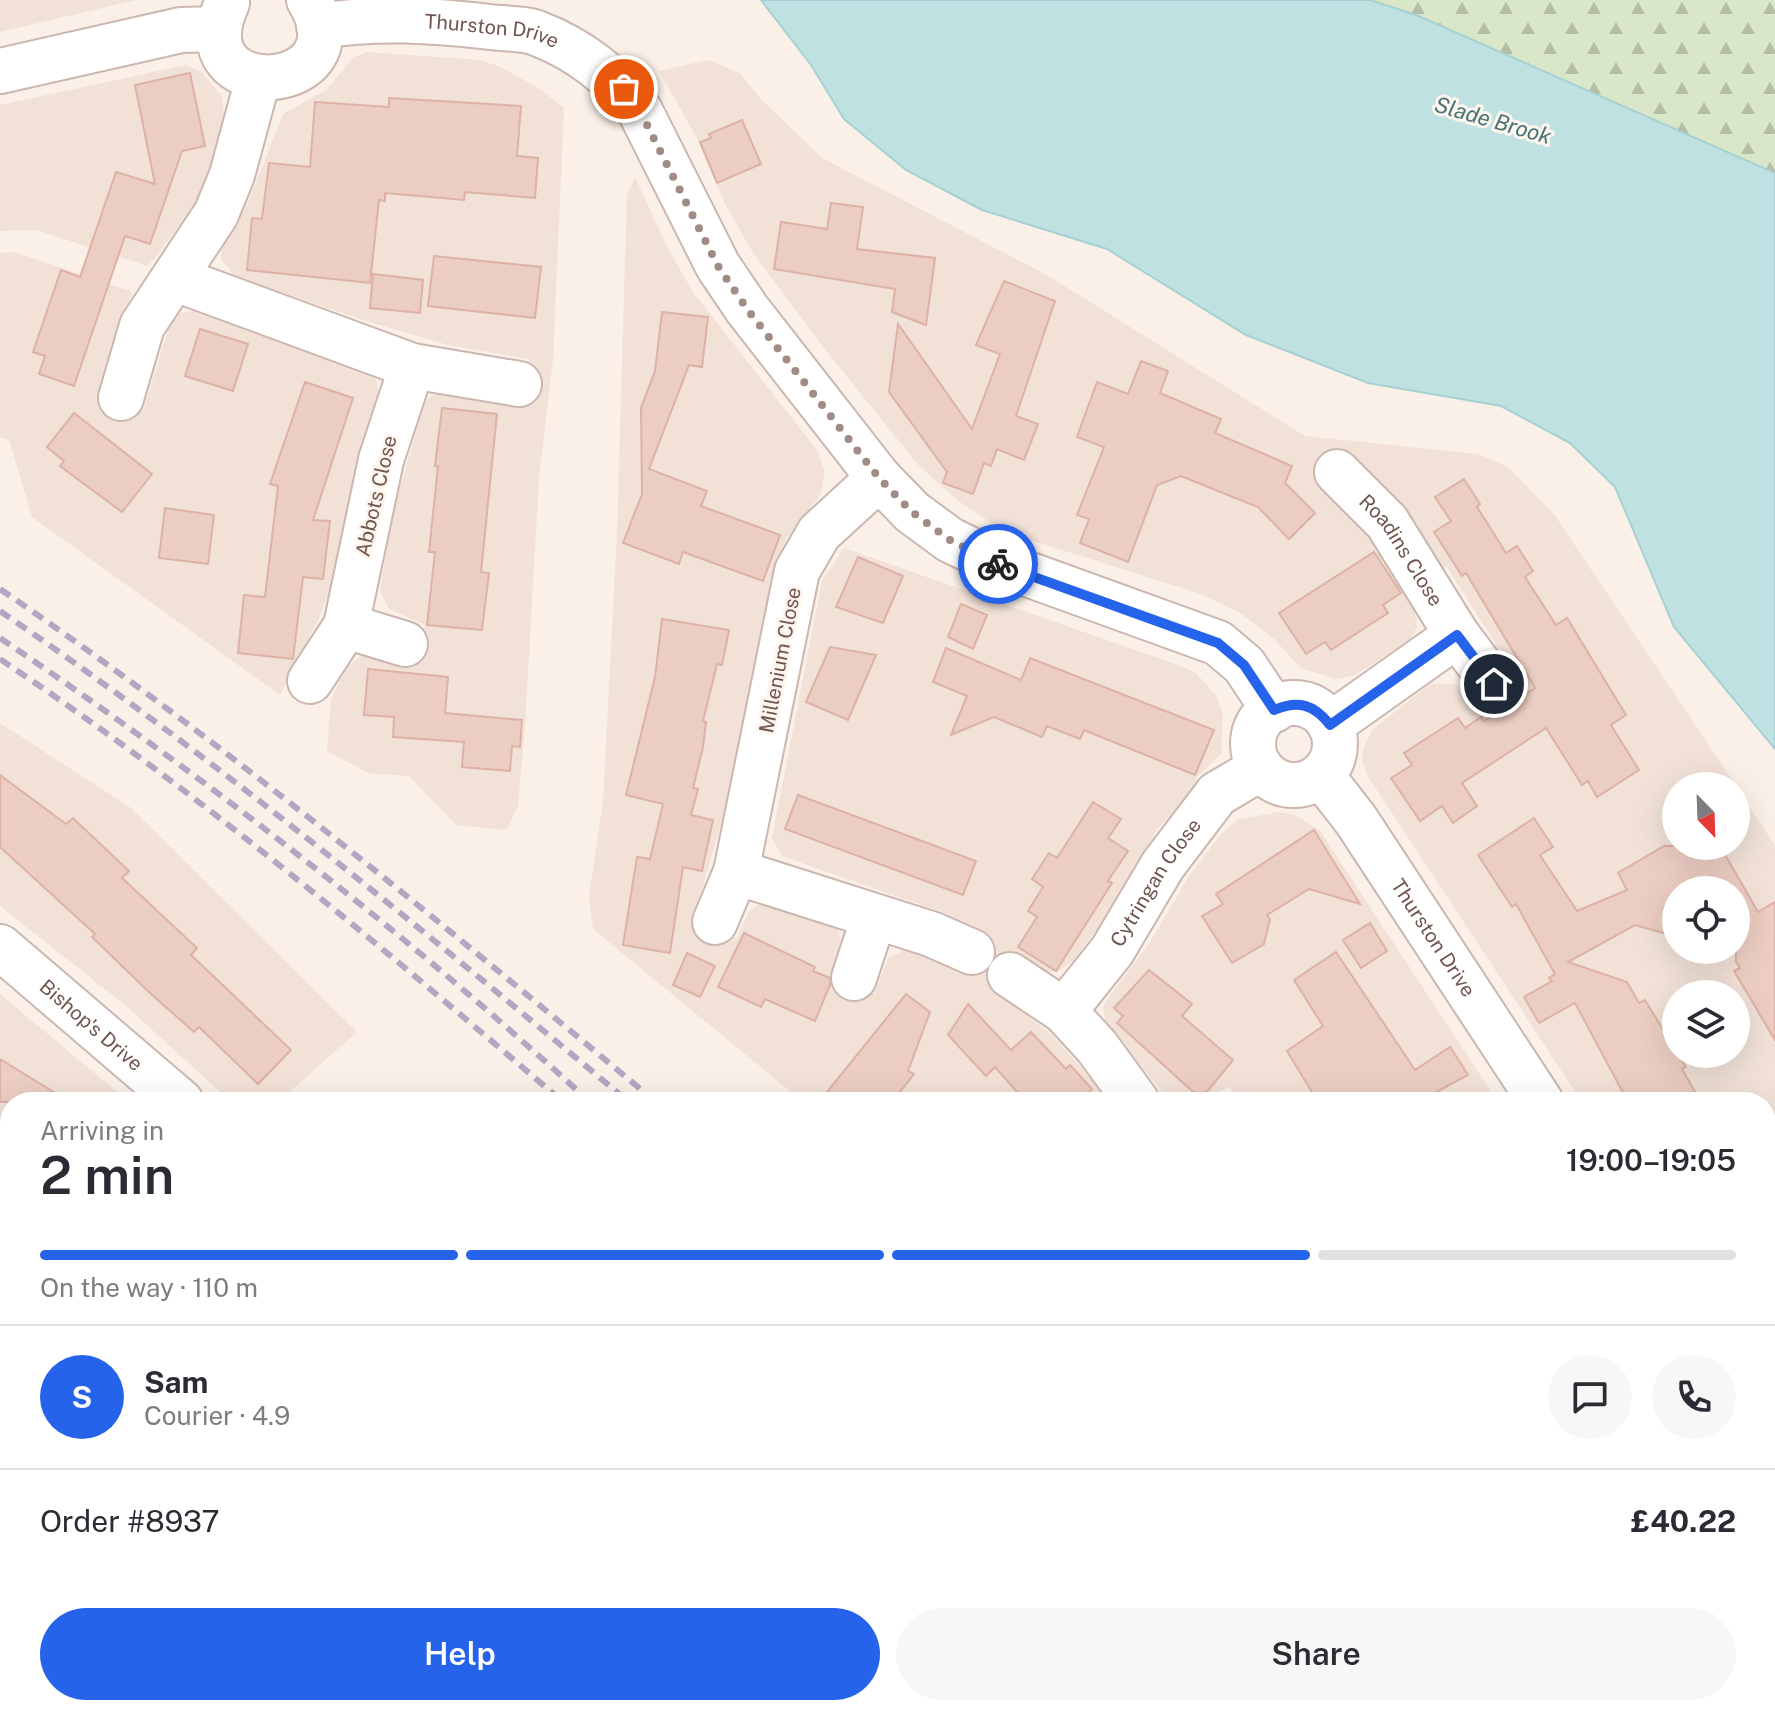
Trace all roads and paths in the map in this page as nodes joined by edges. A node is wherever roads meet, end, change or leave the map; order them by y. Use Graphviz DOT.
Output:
graph roads {
  1 [pos="314,13"];
  2 [pos="224,14"];
  3 [pos="0,71"];
  4 [pos="258,79"];
  5 [pos="176,279"];
  6 [pos="412,366"];
  7 [pos="519,384"];
  8 [pos="121,398"];
  9 [pos="1337,472"];
  10 [pos="879,478"];
  11 [pos="346,626"];
  12 [pos="1457,635"];
  13 [pos="405,644"];
  14 [pos="310,681"];
  15 [pos="1494,684"];
  16 [pos="1274,710"];
  17 [pos="1330,725"];
  18 [pos="1261,768"];
  19 [pos="1321,775"];
  20 [pos="736,872"];
  21 [pos="874,917"];
  22 [pos="715,922"];
  23 [pos="0,947"];
  24 [pos="972,952"];
  25 [pos="1010,975"];
  26 [pos="854,978"];
  27 [pos="1064,1011"];
  28 [pos="169,1092"];
  29 [pos="1130,1092"];
  30 [pos="1534,1092"];
  1 -- 4 [label="street"];
  1 -- 10 [label="street, Thurston Drive"];
  2 -- 3 [label="street"];
  2 -- 4 [label="street"];
  4 -- 5 [label="street"];
  5 -- 6 [label="street"];
  5 -- 8 [label="street"];
  6 -- 7 [label="street"];
  6 -- 11 [label="street, Abbots Close"];
  9 -- 12 [label="street, Roadins Close"];
  10 -- 16 [label="street, Thurston Drive"];
  10 -- 20 [label="street, Millenium Close"];
  11 -- 13 [label="street"];
  11 -- 14 [label="street, Abbots Close"];
  12 -- 15 [label="street, Roadins Close"];
  12 -- 17 [label="street"];
  16 -- 17 [label="street"];
  16 -- 18 [label="street"];
  17 -- 19 [label="street"];
  18 -- 19 [label="street"];
  18 -- 27 [label="street, Cytringan Close"];
  19 -- 30 [label="street, Thurston Drive"];
  20 -- 21 [label="street"];
  20 -- 22 [label="street, Millenium Close"];
  21 -- 24 [label="street"];
  21 -- 26 [label="street"];
  23 -- 28 [label="street, Bishop's Drive"];
  25 -- 27 [label="street"];
  27 -- 29 [label="street"];
}
